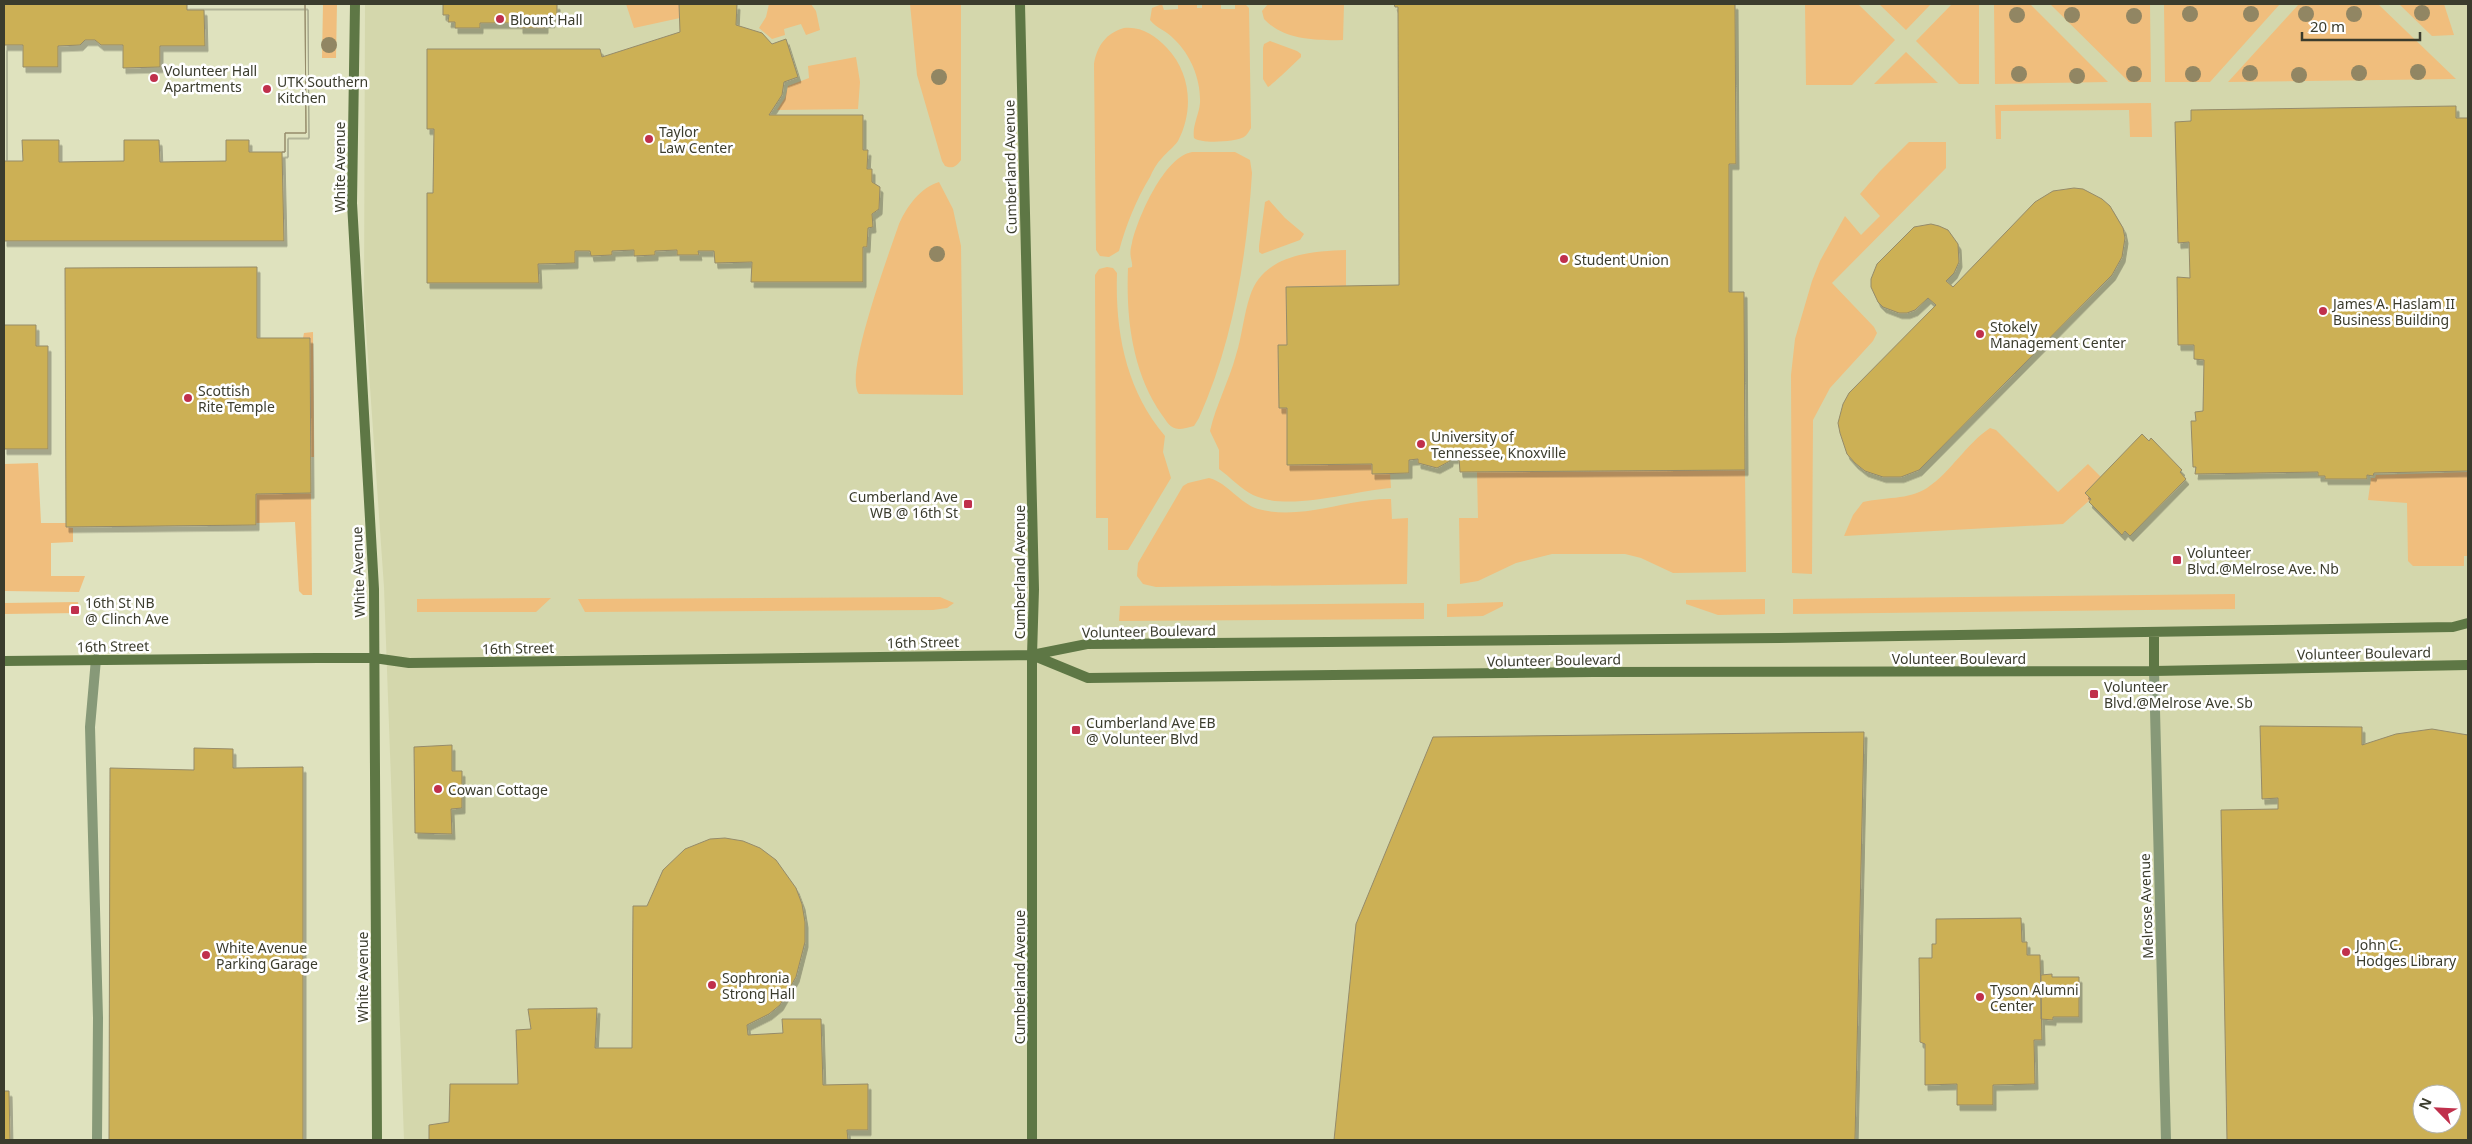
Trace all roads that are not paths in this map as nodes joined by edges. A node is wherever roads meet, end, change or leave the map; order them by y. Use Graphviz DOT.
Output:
graph roads {
  1 [pos="355,4"];
  2 [pos="1020,4"];
  3 [pos="2468,623"];
  4 [pos="2154,633"];
  5 [pos="1032,655"];
  6 [pos="374,658"];
  7 [pos="96,659"];
  8 [pos="4,661"];
  9 [pos="2468,665"];
  10 [pos="2154,671"];
  11 [pos="97,1140"];
  12 [pos="377,1140"];
  13 [pos="1032,1140"];
  14 [pos="2166,1140"];
  1 -- 6 [label="street, White Avenue"];
  2 -- 5 [label="street, Cumberland Avenue"];
  3 -- 4 [label="street, Volunteer Boulevard"];
  4 -- 5 [label="street, Volunteer Boulevard"];
  4 -- 10 [label="street"];
  5 -- 6 [label="street, 16th Street"];
  5 -- 10 [label="street, Volunteer Boulevard"];
  5 -- 13 [label="street, Cumberland Avenue"];
  6 -- 7 [label="street, 16th Street"];
  6 -- 12 [label="street, White Avenue"];
  7 -- 8 [label="street, 16th Street"];
  7 -- 11 [label="street"];
  9 -- 10 [label="street, Volunteer Boulevard"];
  10 -- 14 [label="street, Melrose Avenue"];
}
